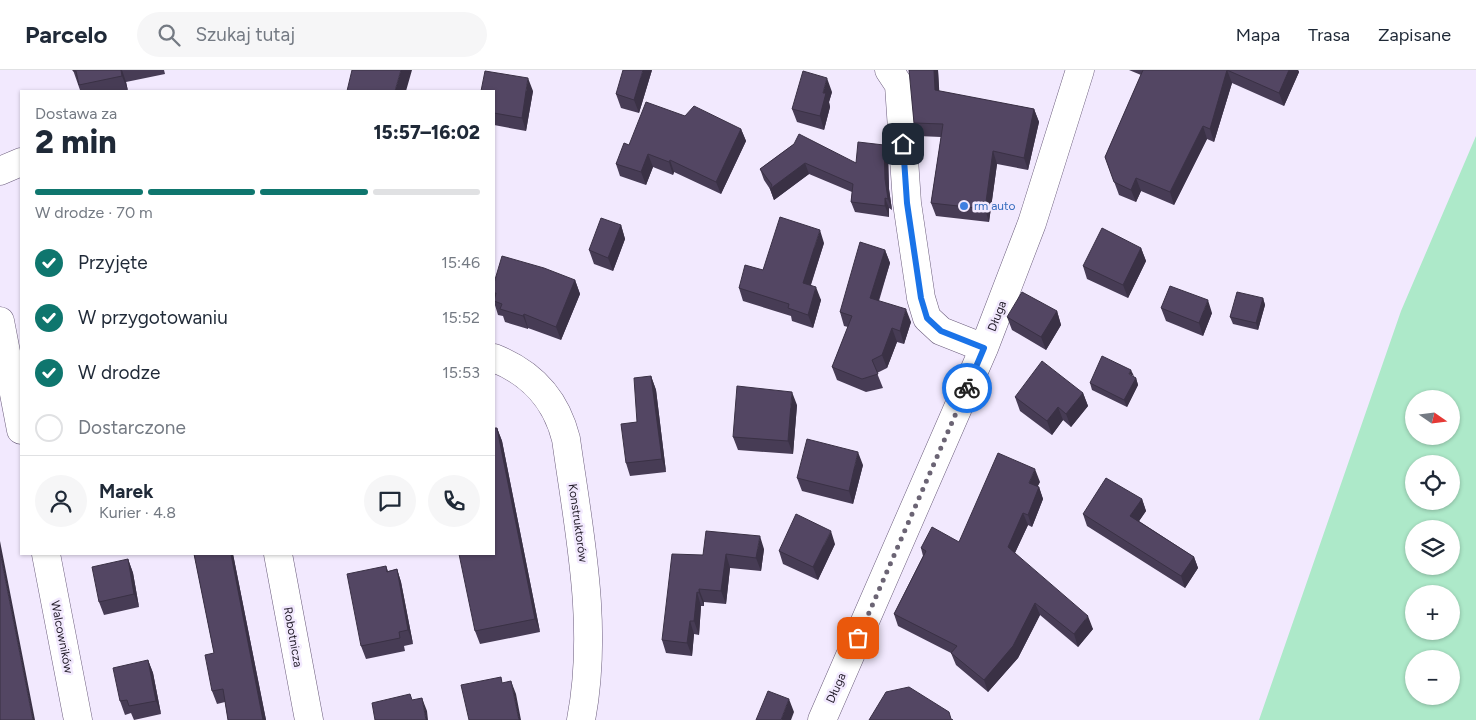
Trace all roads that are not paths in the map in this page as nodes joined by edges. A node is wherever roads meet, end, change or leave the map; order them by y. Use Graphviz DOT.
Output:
graph roads {
  1 [pos="890,70"];
  2 [pos="1080,70"];
  3 [pos="20,162"];
  4 [pos="0,171"];
  5 [pos="0,321"];
  6 [pos="984,348"];
  7 [pos="495,358"];
  8 [pos="20,425"];
  9 [pos="46,555"];
  10 [pos="278,555"];
  11 [pos="78,720"];
  12 [pos="309,720"];
  13 [pos="581,720"];
  14 [pos="822,720"];
  1 -- 6 [label="street"];
  2 -- 6 [label="street, Długa"];
  3 -- 4 [label="street"];
  5 -- 8 [label="street"];
  6 -- 14 [label="street, Długa"];
  7 -- 13 [label="street, Konstruktorów"];
  9 -- 11 [label="street, Walcowników"];
  10 -- 12 [label="street, Robotnicza"];
}
